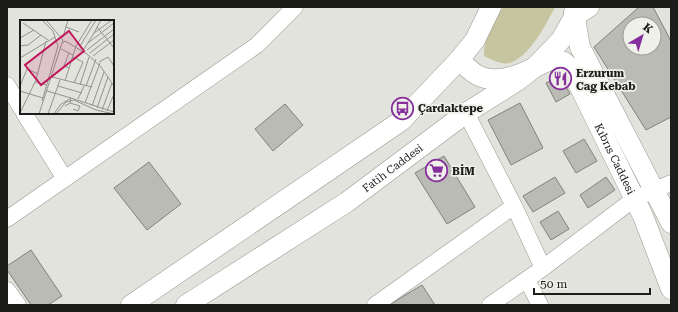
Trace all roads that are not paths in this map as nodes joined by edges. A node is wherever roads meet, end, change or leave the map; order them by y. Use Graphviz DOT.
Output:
graph roads {
  1 [pos="295,7"];
  2 [pos="491,7"];
  3 [pos="579,10"];
  4 [pos="459,60"];
  5 [pos="535,67"];
  6 [pos="7,85"];
  7 [pos="20,106"];
  8 [pos="25,114"];
  9 [pos="466,114"];
  10 [pos="65,179"];
  11 [pos="662,186"];
  12 [pos="634,199"];
  13 [pos="514,206"];
  14 [pos="7,219"];
  15 [pos="671,223"];
  16 [pos="543,268"];
  17 [pos="527,280"];
  18 [pos="7,290"];
  19 [pos="671,290"];
  20 [pos="18,305"];
  21 [pos="131,305"];
  22 [pos="186,305"];
  23 [pos="375,305"];
  24 [pos="490,305"];
  25 [pos="540,305"];
  1 -- 10 [label="street"];
  2 -- 4 [label="main road"];
  3 -- 5 [label="main road, Fatih Caddesi"];
  3 -- 11 [label="main road"];
  4 -- 5 [label="main road"];
  4 -- 21 [label="main road"];
  5 -- 9 [label="main road, Fatih Caddesi"];
  5 -- 12 [label="main road, Kıbrıs Caddesi"];
  6 -- 7 [label="street"];
  8 -- 10 [label="street"];
  9 -- 13 [label="street"];
  9 -- 22 [label="main road, Fatih Caddesi"];
  10 -- 14 [label="street"];
  11 -- 12 [label="street"];
  11 -- 15 [label="main road"];
  12 -- 16 [label="street"];
  12 -- 19 [label="main road, Kıbrıs Caddesi"];
  13 -- 16 [label="street"];
  13 -- 23 [label="street"];
  16 -- 17 [label="street"];
  17 -- 24 [label="street"];
  17 -- 25 [label="street"];
  18 -- 20 [label="street"];
}
